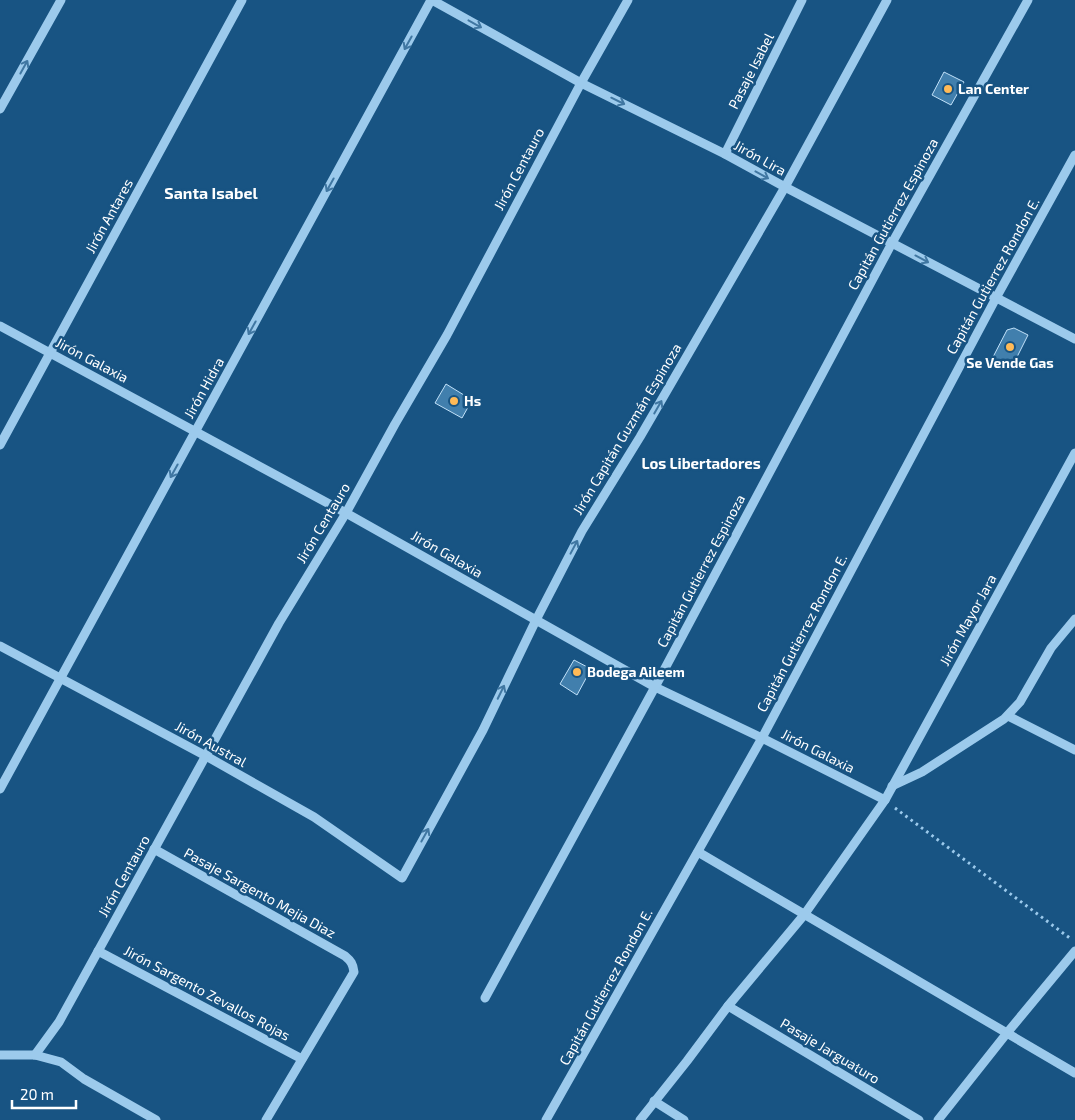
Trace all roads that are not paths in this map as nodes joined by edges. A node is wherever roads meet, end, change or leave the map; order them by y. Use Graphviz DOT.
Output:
graph roads {
  1 [pos="61,0"];
  2 [pos="242,0"];
  3 [pos="432,0"];
  4 [pos="628,0"];
  5 [pos="802,0"];
  6 [pos="887,0"];
  7 [pos="1028,0"];
  8 [pos="581,83"];
  9 [pos="0,109"];
  10 [pos="725,154"];
  11 [pos="1075,155"];
  12 [pos="785,187"];
  13 [pos="892,243"];
  14 [pos="996,298"];
  15 [pos="0,326"];
  16 [pos="1075,338"];
  17 [pos="50,353"];
  18 [pos="196,431"];
  19 [pos="0,445"];
  20 [pos="1075,453"];
  21 [pos="346,513"];
  22 [pos="1075,619"];
  23 [pos="536,620"];
  24 [pos="0,646"];
  25 [pos="61,678"];
  26 [pos="654,687"];
  27 [pos="1008,716"];
  28 [pos="762,738"];
  29 [pos="1075,750"];
  30 [pos="206,756"];
  31 [pos="892,786"];
  32 [pos="0,789"];
  33 [pos="885,800"];
  34 [pos="154,849"];
  35 [pos="698,852"];
  36 [pos="402,878"];
  37 [pos="804,915"];
  38 [pos="98,951"];
  39 [pos="1075,951"];
  40 [pos="485,998"];
  41 [pos="728,1006"];
  42 [pos="1007,1033"];
  43 [pos="0,1055"];
  44 [pos="35,1055"];
  45 [pos="302,1059"];
  46 [pos="1075,1074"];
  47 [pos="654,1101"];
  48 [pos="156,1120"];
  49 [pos="266,1120"];
  50 [pos="546,1120"];
  51 [pos="640,1120"];
  52 [pos="684,1120"];
  53 [pos="919,1120"];
  54 [pos="938,1120"];
  9 -- 1 [label="street, one-way"];
  2 -- 17 [label="street, Jirón Antares"];
  3 -- 8 [label="street, Jirón Lira, one-way"];
  3 -- 18 [label="street, Jirón Hidra, one-way"];
  4 -- 8 [label="street, Jirón Centauro"];
  5 -- 10 [label="street, Pasaje Isabel"];
  6 -- 12 [label="street, Jirón Capitán Guzmán Espinoza"];
  7 -- 13 [label="street, Capitán Gutierrez Espinoza"];
  8 -- 10 [label="street, Jirón Lira, one-way"];
  8 -- 21 [label="street, Jirón Centauro"];
  10 -- 12 [label="street, Jirón Lira, one-way"];
  11 -- 14 [label="street, Capitán Gutierrez Rondon E."];
  12 -- 13 [label="street, Jirón Lira"];
  23 -- 12 [label="street, Jirón Capitán Guzmán Espinoza, one-way"];
  13 -- 14 [label="street, Jirón Lira, one-way"];
  13 -- 26 [label="street, Capitán Gutierrez Espinoza"];
  14 -- 16 [label="street, Jirón Lira"];
  14 -- 28 [label="street, Capitán Gutierrez Rondon E."];
  15 -- 17 [label="street, Jirón Galaxia"];
  17 -- 18 [label="street, Jirón Galaxia"];
  17 -- 19 [label="street, Jirón Antares"];
  18 -- 21 [label="street, Jirón Galaxia"];
  18 -- 25 [label="street, Jirón Hidra, one-way"];
  20 -- 31 [label="street, Jirón Mayor Jara"];
  21 -- 23 [label="street, Jirón Galaxia"];
  21 -- 30 [label="street, Jirón Centauro"];
  22 -- 27 [label="street"];
  23 -- 26 [label="street, Jirón Galaxia"];
  36 -- 23 [label="street, Jirón Capitán Guzmán Espinoza, one-way"];
  24 -- 25 [label="street, Jirón Austral"];
  25 -- 30 [label="street, Jirón Austral"];
  25 -- 32 [label="street, Jirón Hidra"];
  26 -- 28 [label="street, Jirón Galaxia"];
  26 -- 40 [label="street, Capitán Gutierrez Espinoza"];
  27 -- 29 [label="street"];
  27 -- 31 [label="street"];
  28 -- 33 [label="street, Jirón Galaxia"];
  28 -- 35 [label="street, Capitán Gutierrez Rondon E."];
  30 -- 34 [label="street, Jirón Centauro"];
  30 -- 36 [label="street, Jirón Austral"];
  31 -- 33 [label="street, Jirón Mayor Jara"];
  33 -- 37 [label="street, Jirón Mayor Jara"];
  34 -- 38 [label="street, Jirón Centauro"];
  34 -- 45 [label="street, Pasaje Sargento Mejia Diaz"];
  35 -- 37 [label="street"];
  35 -- 50 [label="street, Capitán Gutierrez Rondon E."];
  37 -- 41 [label="street, Jirón Mayor Jara"];
  37 -- 42 [label="street"];
  38 -- 44 [label="street, Jirón Centauro"];
  38 -- 45 [label="street, Jirón Sargento Zevallos Rojas"];
  39 -- 42 [label="street"];
  41 -- 47 [label="street, Jirón Mayor Jara"];
  41 -- 53 [label="street, Pasaje Jarguaturo"];
  42 -- 46 [label="street"];
  42 -- 54 [label="street"];
  43 -- 44 [label="street"];
  44 -- 48 [label="street"];
  45 -- 49 [label="street"];
  47 -- 51 [label="street, Jirón Mayor Jara"];
  47 -- 52 [label="street"];
}
